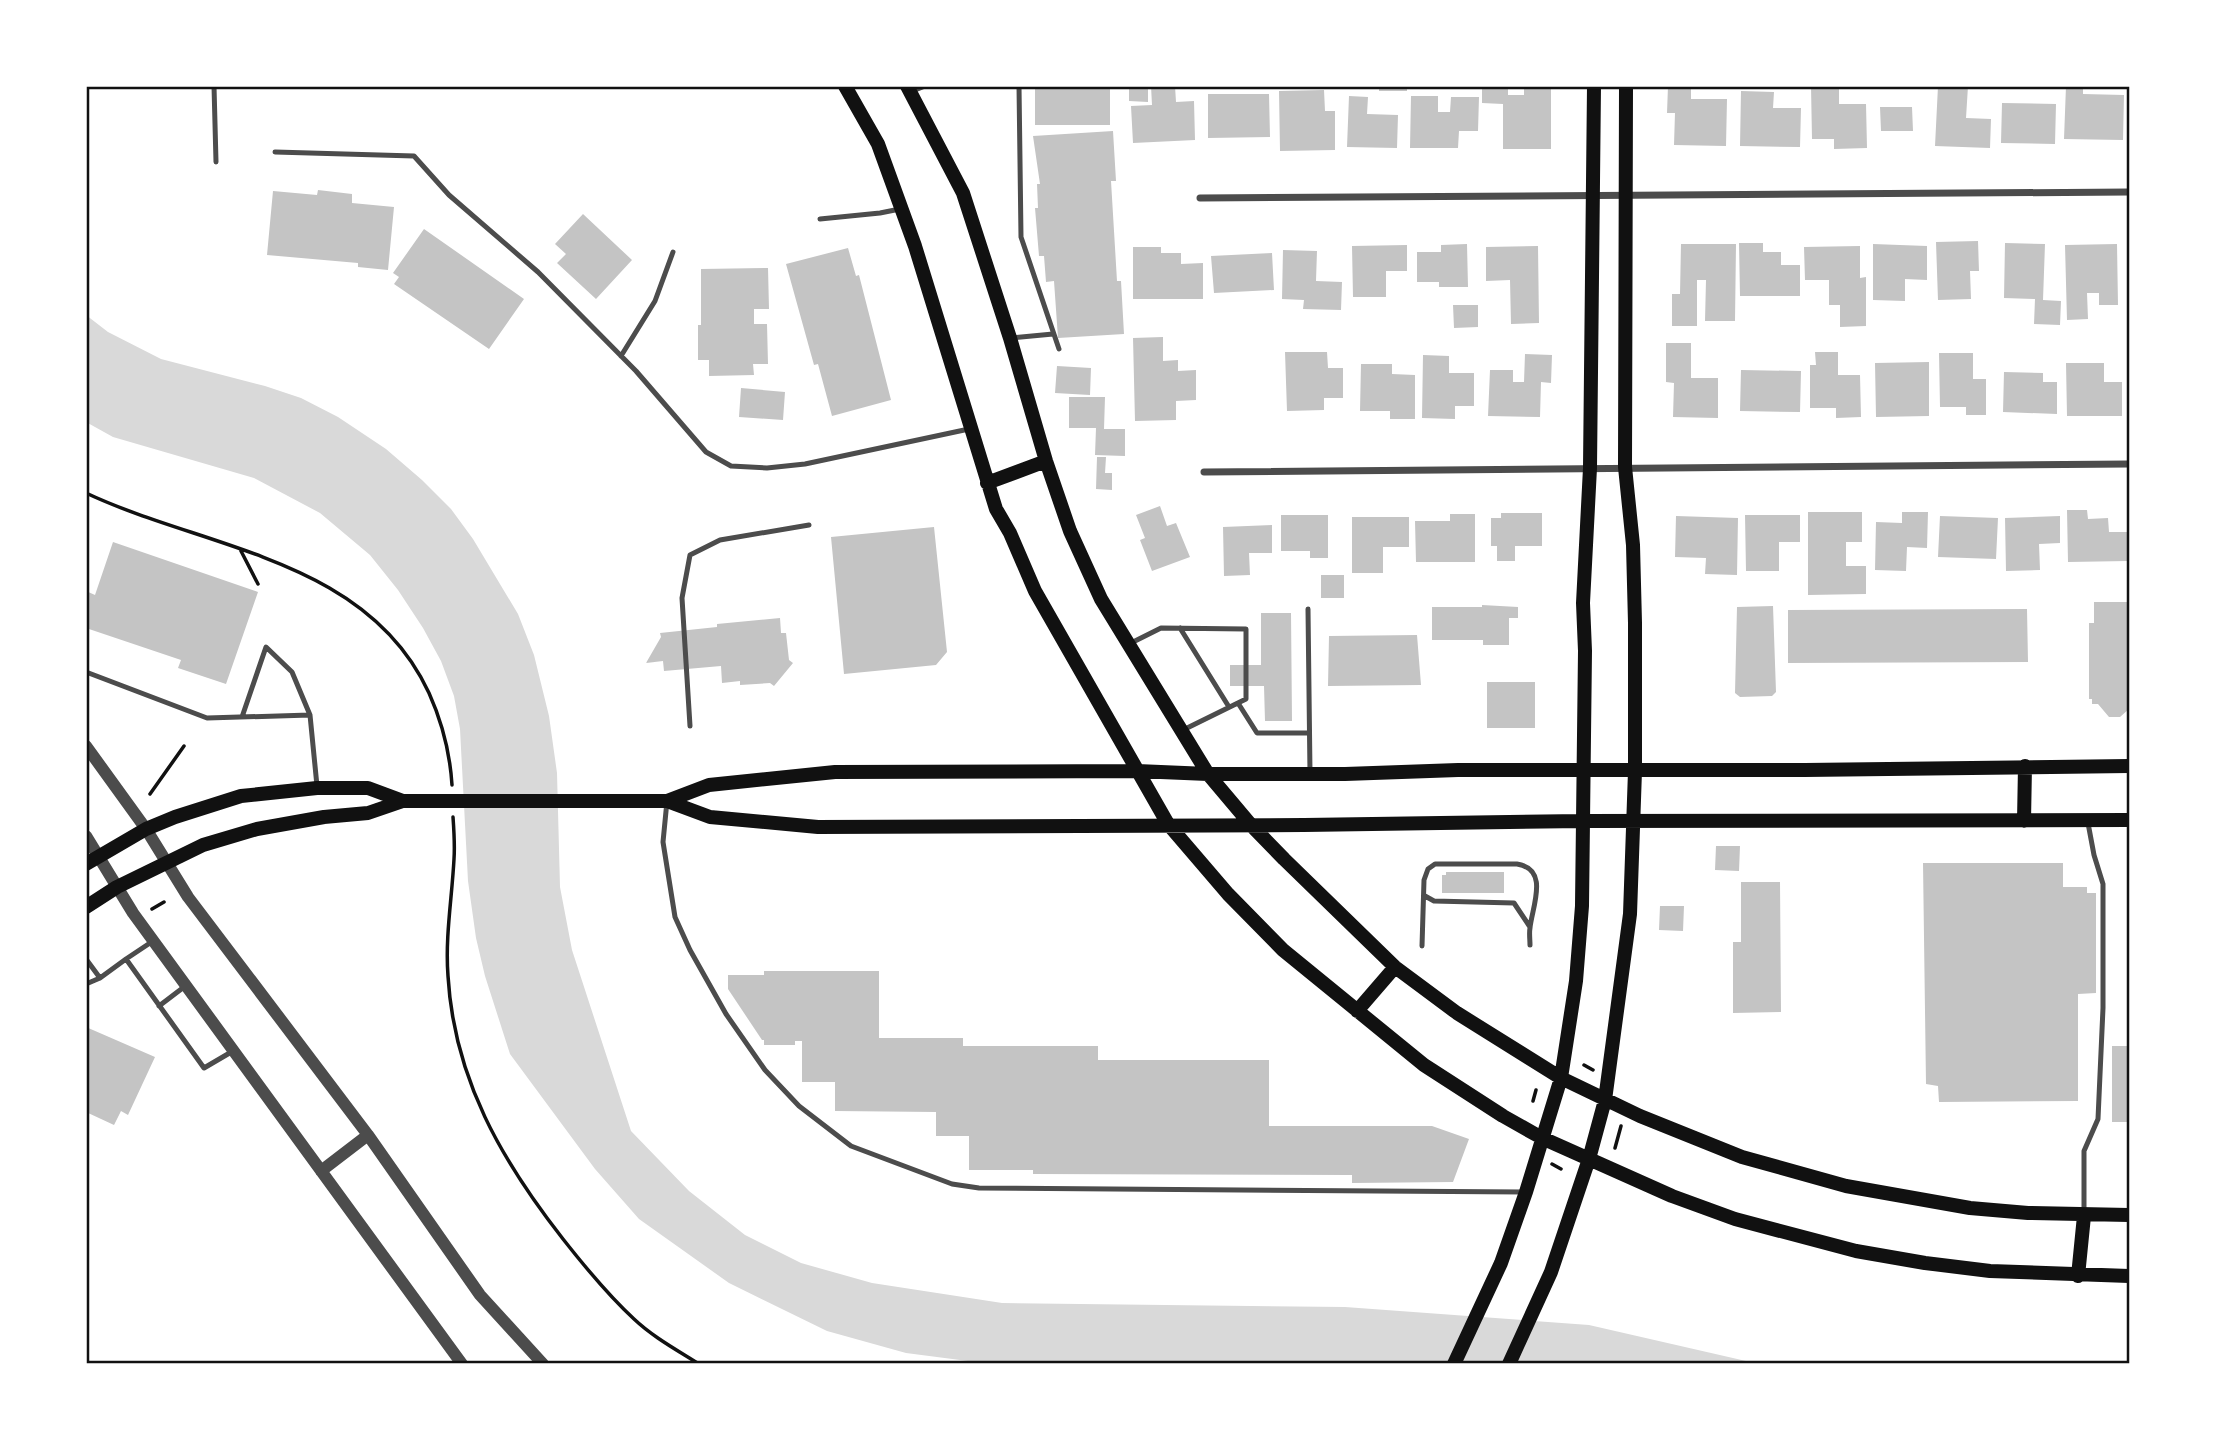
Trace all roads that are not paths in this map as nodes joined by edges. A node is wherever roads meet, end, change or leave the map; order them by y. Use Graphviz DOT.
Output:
graph roads {
  1 [pos="214,86"];
  2 [pos="845,86"];
  3 [pos="925,86"];
  4 [pos="1019,86"];
  5 [pos="1594,86"];
  6 [pos="1626,86"];
  7 [pos="909,89"];
  8 [pos="275,152"];
  9 [pos="216,162"];
  10 [pos="2129,192"];
  11 [pos="1625,195"];
  12 [pos="1592,196"];
  13 [pos="1200,198"];
  14 [pos="900,209"];
  15 [pos="820,219"];
  16 [pos="673,253"];
  17 [pos="1054,334"];
  18 [pos="1010,338"];
  19 [pos="1059,349"];
  20 [pos="621,356"];
  21 [pos="969,429"];
  22 [pos="1046,461"];
  23 [pos="2129,464"];
  24 [pos="1625,467"];
  25 [pos="1590,468"];
  26 [pos="1204,472"];
  27 [pos="987,483"];
  28 [pos="810,525"];
  29 [pos="1308,609"];
  30 [pos="1180,628"];
  31 [pos="1128,645"];
  32 [pos="86,672"];
  33 [pos="1238,703"];
  34 [pos="1229,708"];
  35 [pos="310,715"];
  36 [pos="242,717"];
  37 [pos="690,726"];
  38 [pos="1180,732"];
  39 [pos="1309,733"];
  40 [pos="86,746"];
  41 [pos="2025,766"];
  42 [pos="2129,766"];
  43 [pos="1583,770"];
  44 [pos="1137,771"];
  45 [pos="1635,771"];
  46 [pos="1310,773"];
  47 [pos="1208,774"];
  48 [pos="317,788"];
  49 [pos="409,801"];
  50 [pos="667,801"];
  51 [pos="2087,820"];
  52 [pos="2129,820"];
  53 [pos="1582,821"];
  54 [pos="1633,821"];
  55 [pos="2024,821"];
  56 [pos="1168,824"];
  57 [pos="1251,825"];
  58 [pos="146,829"];
  59 [pos="86,836"];
  60 [pos="92,860"];
  61 [pos="166,862"];
  62 [pos="117,887"];
  63 [pos="1425,896"];
  64 [pos="86,907"];
  65 [pos="1530,927"];
  66 [pos="153,941"];
  67 [pos="1530,945"];
  68 [pos="1422,946"];
  69 [pos="86,959"];
  70 [pos="126,959"];
  71 [pos="1395,967"];
  72 [pos="100,978"];
  73 [pos="86,984"];
  74 [pos="186,986"];
  75 [pos="159,1006"];
  76 [pos="1357,1011"];
  77 [pos="233,1051"];
  78 [pos="1561,1078"];
  79 [pos="1605,1100"];
  80 [pos="368,1135"];
  81 [pos="1542,1138"];
  82 [pos="1589,1159"];
  83 [pos="321,1171"];
  84 [pos="1526,1192"];
  85 [pos="2129,1215"];
  86 [pos="2084,1216"];
  87 [pos="2078,1276"];
  88 [pos="2129,1276"];
  89 [pos="462,1364"];
  90 [pos="544,1364"];
  91 [pos="1454,1364"];
  92 [pos="1509,1364"];
  1 -- 9 [label="lane"];
  2 -- 14 [label="main road"];
  3 -- 7 [label="lane"];
  4 -- 17 [label="lane"];
  5 -- 12 [label="main road"];
  6 -- 11 [label="main road"];
  7 -- 18 [label="main road"];
  8 -- 20 [label="lane"];
  10 -- 11 [label="street"];
  11 -- 12 [label="street"];
  11 -- 24 [label="main road"];
  12 -- 13 [label="street"];
  12 -- 25 [label="main road"];
  14 -- 15 [label="lane"];
  14 -- 21 [label="main road"];
  16 -- 20 [label="lane"];
  17 -- 18 [label="lane"];
  17 -- 19 [label="lane"];
  18 -- 22 [label="main road"];
  20 -- 21 [label="lane"];
  21 -- 27 [label="main road"];
  22 -- 27 [label="main road"];
  22 -- 31 [label="main road"];
  23 -- 24 [label="street"];
  24 -- 25 [label="street"];
  24 -- 45 [label="main road"];
  25 -- 26 [label="street"];
  25 -- 43 [label="main road"];
  27 -- 44 [label="main road"];
  28 -- 37 [label="lane"];
  29 -- 39 [label="lane"];
  30 -- 31 [label="lane"];
  30 -- 33 [label="lane"];
  30 -- 34 [label="lane"];
  31 -- 38 [label="main road"];
  32 -- 36 [label="lane"];
  33 -- 34 [label="lane"];
  33 -- 39 [label="lane"];
  34 -- 38 [label="lane"];
  35 -- 36 [label="lane"];
  35 -- 36 [label="lane"];
  35 -- 48 [label="lane"];
  38 -- 47 [label="main road"];
  39 -- 46 [label="lane"];
  40 -- 58 [label="street"];
  41 -- 42 [label="main road"];
  41 -- 45 [label="main road"];
  41 -- 55 [label="main road"];
  43 -- 45 [label="main road"];
  43 -- 46 [label="main road"];
  43 -- 53 [label="main road"];
  44 -- 47 [label="main road"];
  44 -- 50 [label="main road"];
  44 -- 56 [label="main road"];
  45 -- 54 [label="main road"];
  46 -- 47 [label="main road"];
  47 -- 57 [label="main road"];
  48 -- 49 [label="main road"];
  48 -- 58 [label="main road"];
  49 -- 50 [label="main road"];
  49 -- 61 [label="main road"];
  50 -- 56 [label="main road"];
  50 -- 84 [label="lane"];
  51 -- 52 [label="main road"];
  51 -- 55 [label="main road"];
  51 -- 86 [label="lane"];
  53 -- 54 [label="main road"];
  53 -- 57 [label="main road"];
  53 -- 78 [label="main road"];
  54 -- 55 [label="main road"];
  54 -- 79 [label="main road"];
  56 -- 57 [label="main road"];
  56 -- 76 [label="main road"];
  57 -- 71 [label="main road"];
  58 -- 60 [label="main road"];
  58 -- 61 [label="street"];
  59 -- 60 [label="street"];
  60 -- 62 [label="street"];
  61 -- 62 [label="main road"];
  61 -- 80 [label="street"];
  62 -- 64 [label="main road"];
  62 -- 66 [label="street"];
  63 -- 65 [label="lane"];
  63 -- 65 [label="lane"];
  63 -- 68 [label="lane"];
  65 -- 67 [label="lane"];
  66 -- 70 [label="lane"];
  66 -- 74 [label="street"];
  69 -- 72 [label="lane"];
  70 -- 72 [label="lane"];
  70 -- 75 [label="lane"];
  71 -- 76 [label="main road"];
  71 -- 78 [label="main road"];
  72 -- 73 [label="lane"];
  74 -- 75 [label="lane"];
  74 -- 77 [label="street"];
  75 -- 77 [label="lane"];
  76 -- 81 [label="main road"];
  77 -- 83 [label="street"];
  78 -- 79 [label="main road"];
  78 -- 81 [label="main road"];
  79 -- 82 [label="main road"];
  79 -- 86 [label="main road"];
  80 -- 83 [label="street"];
  80 -- 90 [label="street"];
  81 -- 82 [label="main road"];
  81 -- 84 [label="main road"];
  82 -- 87 [label="main road"];
  82 -- 92 [label="main road"];
  83 -- 89 [label="street"];
  84 -- 91 [label="main road"];
  85 -- 86 [label="main road"];
  86 -- 87 [label="main road"];
  87 -- 88 [label="main road"];
}
